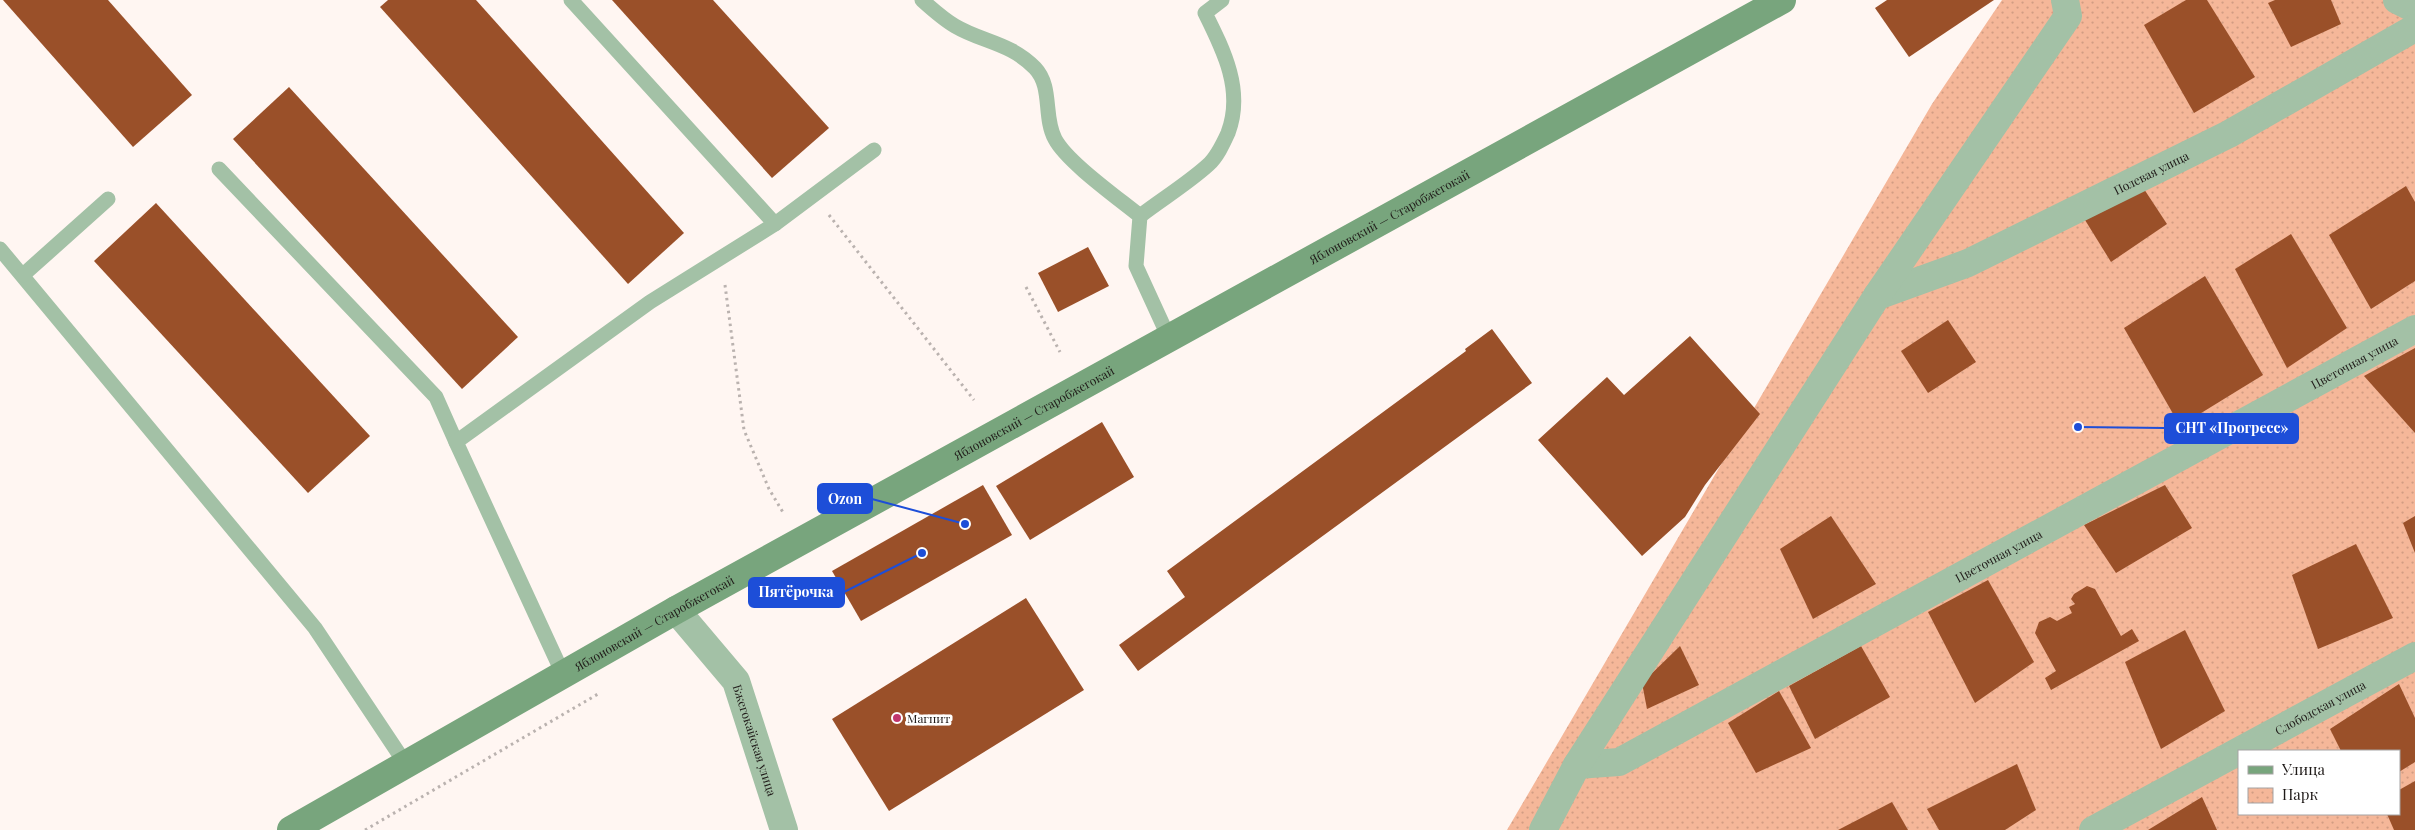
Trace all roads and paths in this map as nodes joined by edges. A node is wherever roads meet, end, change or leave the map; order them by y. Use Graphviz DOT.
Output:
graph roads {
  1 [pos="571,0"];
  2 [pos="922,0"];
  3 [pos="1222,0"];
  4 [pos="1782,0"];
  5 [pos="2065,0"];
  6 [pos="2397,0"];
  7 [pos="2415,9"];
  8 [pos="2415,28"];
  9 [pos="874,150"];
  10 [pos="219,169"];
  11 [pos="813,195"];
  12 [pos="108,199"];
  13 [pos="1140,216"];
  14 [pos="775,224"];
  15 [pos="0,249"];
  16 [pos="722,257"];
  17 [pos="23,275"];
  18 [pos="1026,287"];
  19 [pos="1877,296"];
  20 [pos="2415,329"];
  21 [pos="1169,338"];
  22 [pos="1060,352"];
  23 [pos="974,400"];
  24 [pos="456,442"];
  25 [pos="800,542"];
  26 [pos="676,610"];
  27 [pos="2415,656"];
  28 [pos="563,674"];
  29 [pos="601,693"];
  30 [pos="2241,750"];
  31 [pos="2238,752"];
  32 [pos="405,763"];
  33 [pos="1577,765"];
  34 [pos="291,830"];
  35 [pos="366,830"];
  36 [pos="784,830"];
  37 [pos="1543,830"];
  38 [pos="2093,830"];
  1 -- 14 [label="lane"];
  2 -- 13 [label="lane"];
  3 -- 13 [label="lane"];
  4 -- 21 [label="street, Яблоновский — Старобжегокай"];
  5 -- 19 [label="street"];
  6 -- 7 [label="street"];
  8 -- 19 [label="street, Полевая улица"];
  9 -- 11 [label="lane"];
  10 -- 24 [label="lane"];
  11 -- 14 [label="lane"];
  11 -- 23 [label="path"];
  12 -- 17 [label="lane"];
  13 -- 21 [label="lane"];
  14 -- 16 [label="lane"];
  15 -- 17 [label="lane"];
  16 -- 24 [label="lane"];
  16 -- 25 [label="path"];
  17 -- 32 [label="lane"];
  18 -- 22 [label="path"];
  19 -- 33 [label="street"];
  20 -- 33 [label="street, Цветочная улица"];
  21 -- 25 [label="street, Яблоновский — Старобжегокай"];
  24 -- 28 [label="lane"];
  25 -- 26 [label="street, Яблоновский — Старобжегокай"];
  26 -- 28 [label="street, Яблоновский — Старобжегокай"];
  26 -- 36 [label="street, Бжегокайская улица"];
  27 -- 30 [label="street, Слободская улица"];
  28 -- 32 [label="street, Яблоновский — Старобжегокай"];
  29 -- 35 [label="path"];
  31 -- 38 [label="street, Слободская улица"];
  32 -- 34 [label="street, Яблоновский — Старобжегокай"];
  33 -- 37 [label="street"];
}
